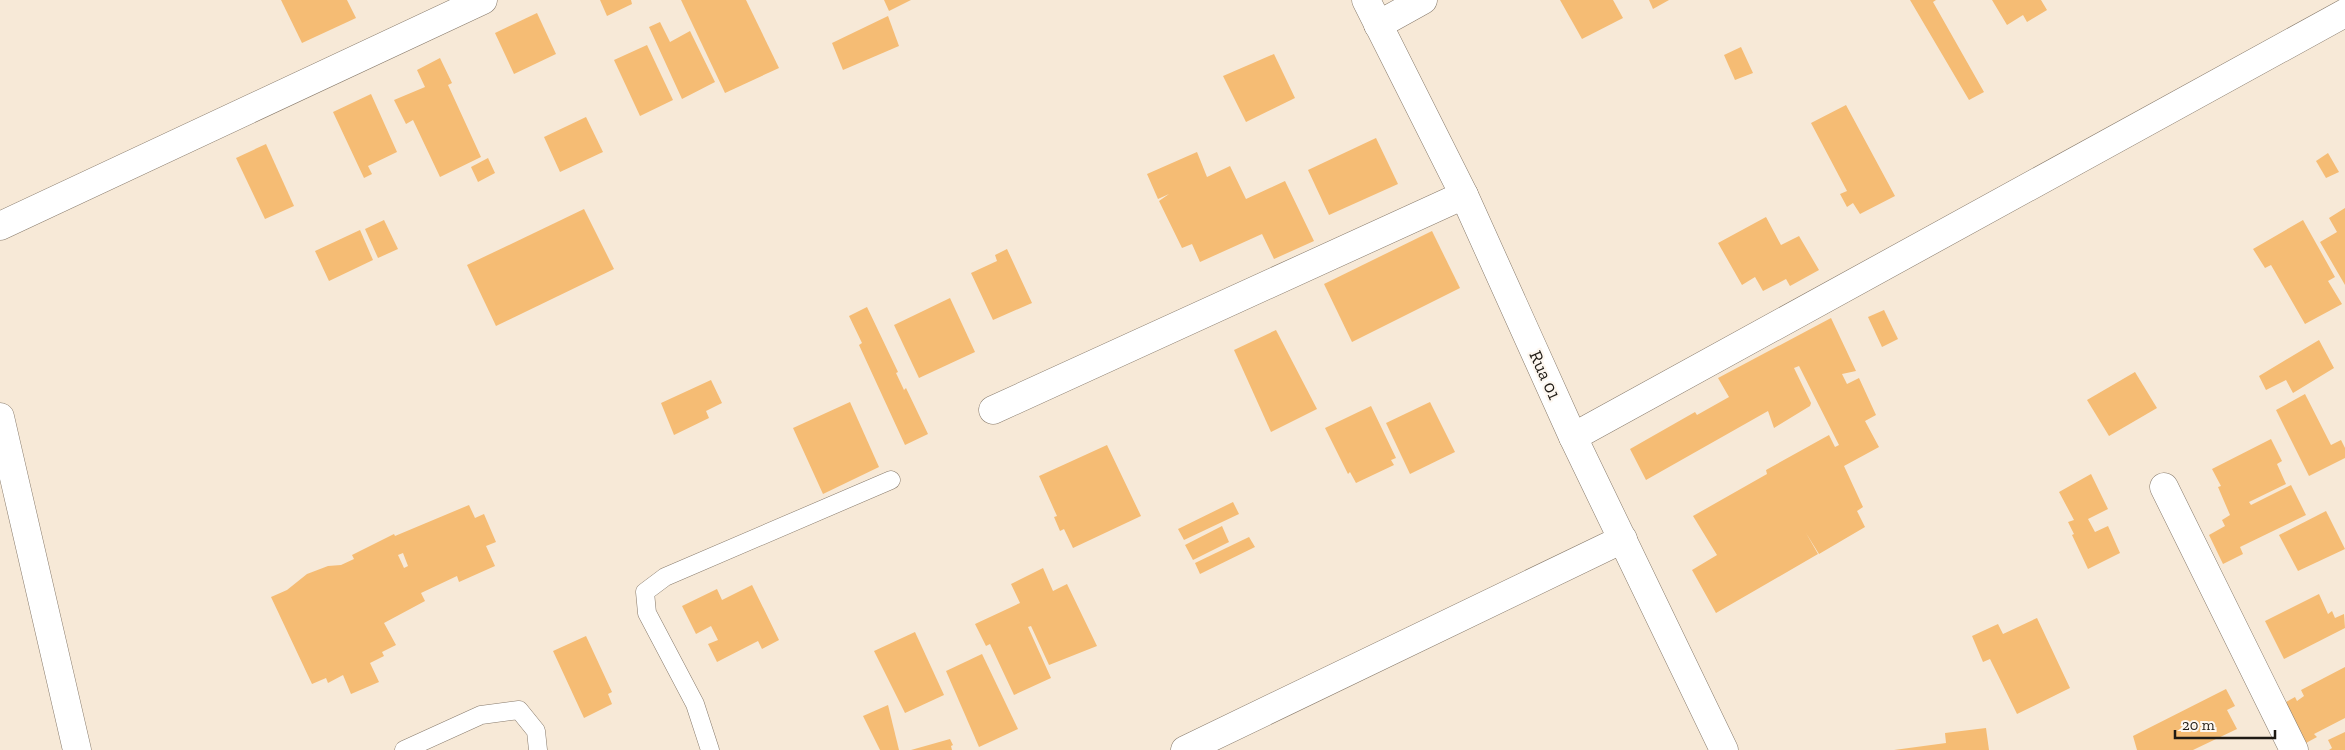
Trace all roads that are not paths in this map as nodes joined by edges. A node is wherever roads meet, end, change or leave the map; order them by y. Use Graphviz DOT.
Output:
graph roads {
  1 [pos="483,0"];
  2 [pos="1366,0"];
  3 [pos="1423,0"];
  4 [pos="2345,13"];
  5 [pos="1378,25"];
  6 [pos="1464,195"];
  7 [pos="0,226"];
  8 [pos="993,410"];
  9 [pos="0,417"];
  10 [pos="1573,437"];
  11 [pos="891,480"];
  12 [pos="2164,487"];
  13 [pos="1623,539"];
  14 [pos="77,750"];
  15 [pos="404,750"];
  16 [pos="538,750"];
  17 [pos="710,750"];
  18 [pos="1185,750"];
  19 [pos="1724,750"];
  20 [pos="2294,750"];
  1 -- 7 [label="street"];
  2 -- 5 [label="street, Rua 01"];
  3 -- 5 [label="street"];
  4 -- 10 [label="street"];
  5 -- 6 [label="street, Rua 01"];
  6 -- 8 [label="street"];
  6 -- 10 [label="street, Rua 01"];
  9 -- 14 [label="street"];
  10 -- 13 [label="street, Rua 01"];
  11 -- 17 [label="lane"];
  12 -- 20 [label="street"];
  13 -- 18 [label="street"];
  13 -- 19 [label="street, Rua 01"];
  15 -- 16 [label="lane"];
}
